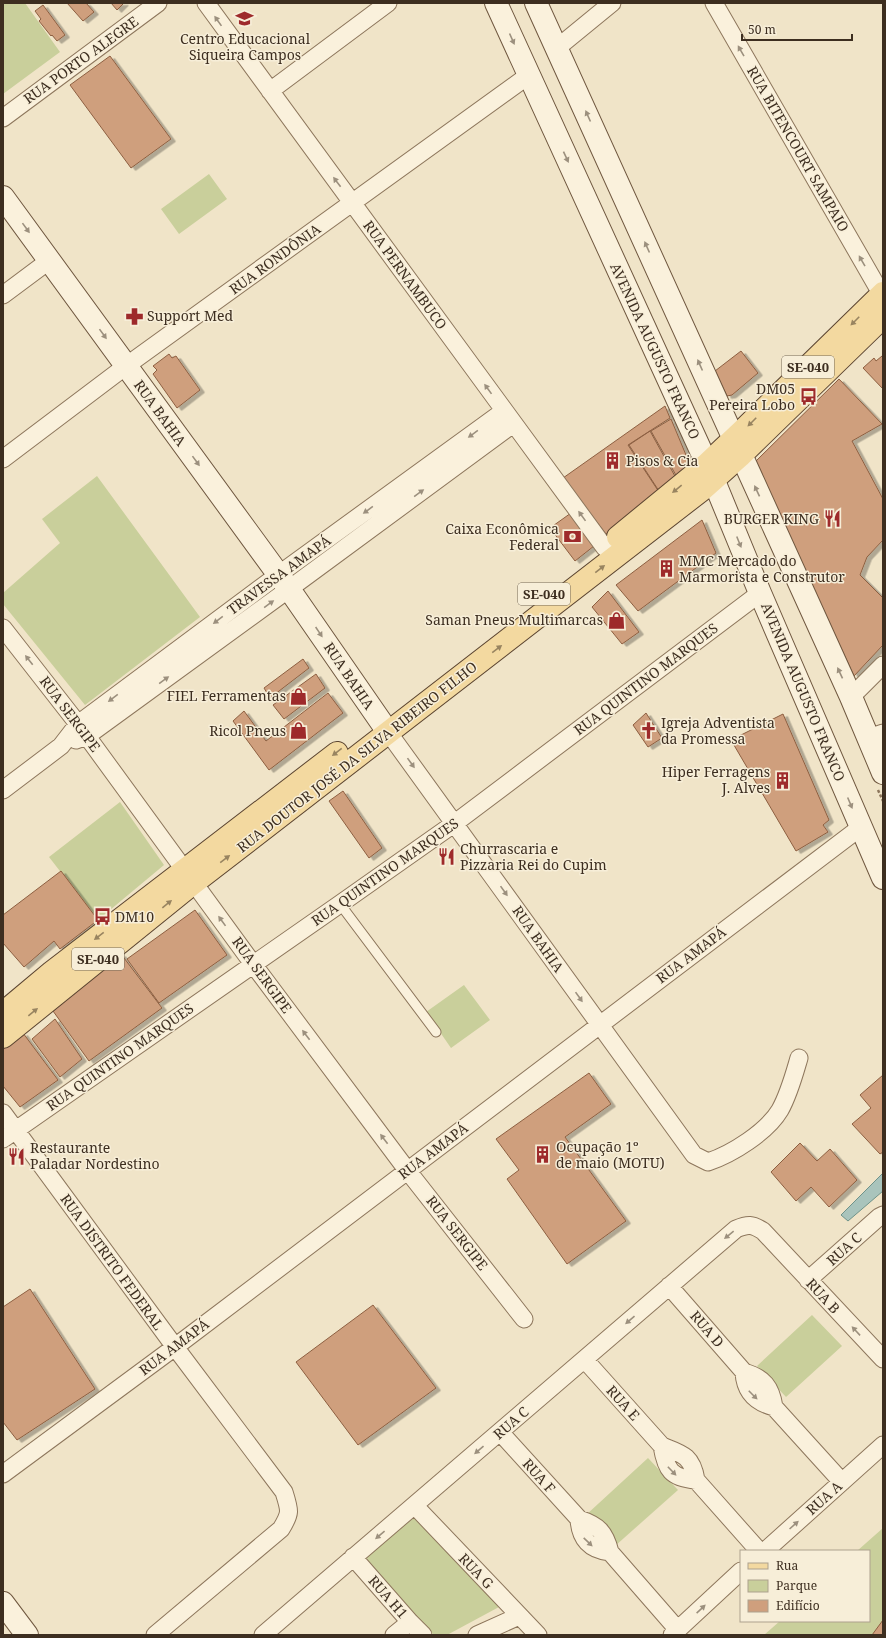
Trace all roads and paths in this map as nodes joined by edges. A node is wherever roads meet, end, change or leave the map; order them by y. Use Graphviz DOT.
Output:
graph roads {
  1 [pos="158,3"];
  2 [pos="206,3"];
  3 [pos="388,3"];
  4 [pos="496,3"];
  5 [pos="536,3"];
  6 [pos="612,3"];
  7 [pos="714,3"];
  8 [pos="557,48"];
  9 [pos="529,75"];
  10 [pos="270,91"];
  11 [pos="3,118"];
  12 [pos="3,197"];
  13 [pos="352,203"];
  14 [pos="50,260"];
  15 [pos="3,294"];
  16 [pos="882,294"];
  17 [pos="883,317"];
  18 [pos="126,366"];
  19 [pos="509,417"];
  20 [pos="737,448"];
  21 [pos="3,458"];
  22 [pos="710,472"];
  23 [pos="605,548"];
  24 [pos="284,582"];
  25 [pos="760,594"];
  26 [pos="3,628"];
  27 [pos="883,665"];
  28 [pos="851,697"];
  29 [pos="384,726"];
  30 [pos="83,730"];
  31 [pos="875,735"];
  32 [pos="883,773"];
  33 [pos="3,790"];
  34 [pos="455,822"];
  35 [pos="861,827"];
  36 [pos="190,876"];
  37 [pos="883,878"];
  38 [pos="340,904"];
  39 [pos="253,964"];
  40 [pos="3,1013"];
  41 [pos="599,1025"];
  42 [pos="436,1032"];
  43 [pos="3,1037"];
  44 [pos="799,1058"];
  45 [pos="3,1113"];
  46 [pos="9,1135"];
  47 [pos="407,1170"];
  48 [pos="881,1216"];
  49 [pos="763,1231"];
  50 [pos="808,1280"];
  51 [pos="669,1286"];
  52 [pos="524,1319"];
  53 [pos="175,1347"];
  54 [pos="883,1359"];
  55 [pos="584,1360"];
  56 [pos="500,1432"];
  57 [pos="883,1445"];
  58 [pos="3,1474"];
  59 [pos="842,1482"];
  60 [pos="415,1506"];
  61 [pos="758,1550"];
  62 [pos="766,1550"];
  63 [pos="354,1557"];
  64 [pos="740,1572"];
  65 [pos="3,1603"];
  66 [pos="520,1616"];
  67 [pos="410,1622"];
  68 [pos="675,1632"];
  69 [pos="28,1635"];
  70 [pos="154,1635"];
  71 [pos="263,1635"];
  72 [pos="394,1635"];
  73 [pos="423,1635"];
  74 [pos="477,1635"];
  75 [pos="538,1635"];
  1 -- 11 [label="street, RUA PORTO ALEGRE"];
  10 -- 2 [label="street, RUA PERNAMBUCO, one-way"];
  3 -- 10 [label="street"];
  4 -- 9 [label="main road, AVENIDA AUGUSTO FRANCO, one-way"];
  5 -- 8 [label="main road"];
  6 -- 8 [label="street"];
  16 -- 7 [label="street, RUA BITENCOURT SAMPAIO, one-way"];
  20 -- 8 [label="main road, one-way"];
  9 -- 13 [label="street, RUA RONDÔNIA"];
  9 -- 22 [label="main road, AVENIDA AUGUSTO FRANCO, one-way"];
  13 -- 10 [label="street, RUA PERNAMBUCO, one-way"];
  12 -- 14 [label="main road, RUA BAHIA, one-way"];
  13 -- 18 [label="street, RUA RONDÔNIA"];
  19 -- 13 [label="street, RUA PERNAMBUCO, one-way"];
  14 -- 15 [label="street"];
  14 -- 18 [label="main road, RUA BAHIA, one-way"];
  16 -- 20 [label="main road, SE-040, one-way"];
  17 -- 20 [label="main road, SE-040"];
  18 -- 21 [label="street, RUA RONDÔNIA"];
  18 -- 24 [label="main road, RUA BAHIA, one-way"];
  23 -- 19 [label="street, RUA PERNAMBUCO, one-way"];
  19 -- 24 [label="street, TRAVESSA AMAPÁ"];
  20 -- 22 [label="main road, SE-040"];
  28 -- 20 [label="main road, one-way"];
  22 -- 23 [label="main road, RUA DOUTOR JOSÉ DA SILVA RIBEIRO FILHO / SE-040, one-way"];
  22 -- 25 [label="main road, AVENIDA AUGUSTO FRANCO, one-way"];
  29 -- 22 [label="main road, RUA DOUTOR JOSÉ DA SILVA RIBEIRO FILHO / SE-040, one-way"];
  23 -- 29 [label="main road, RUA DOUTOR JOSÉ DA SILVA RIBEIRO FILHO / SE-040"];
  24 -- 29 [label="main road, RUA BAHIA, one-way"];
  24 -- 30 [label="street, TRAVESSA AMAPÁ"];
  25 -- 34 [label="street, RUA QUINTINO MARQUES"];
  25 -- 35 [label="main road, AVENIDA AUGUSTO FRANCO, one-way"];
  30 -- 26 [label="street, RUA SERGIPE, one-way"];
  27 -- 28 [label="street"];
  28 -- 31 [label="main road"];
  29 -- 34 [label="street, RUA BAHIA, one-way"];
  29 -- 36 [label="main road, RUA DOUTOR JOSÉ DA SILVA RIBEIRO FILHO / SE-040"];
  30 -- 33 [label="street, TRAVESSA AMAPÁ"];
  30 -- 36 [label="street, RUA SERGIPE"];
  31 -- 32 [label="main road"];
  34 -- 38 [label="street, RUA QUINTINO MARQUES"];
  34 -- 41 [label="street, RUA BAHIA, one-way"];
  35 -- 37 [label="main road, AVENIDA AUGUSTO FRANCO"];
  35 -- 41 [label="street, RUA AMAPÁ"];
  39 -- 36 [label="street, RUA SERGIPE, one-way"];
  36 -- 40 [label="main road, RUA DOUTOR JOSÉ DA SILVA RIBEIRO FILHO / SE-040, one-way"];
  43 -- 36 [label="main road, RUA DOUTOR JOSÉ DA SILVA RIBEIRO FILHO / SE-040, one-way"];
  38 -- 39 [label="street, RUA QUINTINO MARQUES"];
  38 -- 42 [label="lane"];
  39 -- 46 [label="street, RUA QUINTINO MARQUES"];
  47 -- 39 [label="street, RUA SERGIPE, one-way"];
  41 -- 44 [label="street, RUA BAHIA"];
  41 -- 47 [label="street, RUA AMAPÁ"];
  45 -- 46 [label="street, RUA DISTRITO FEDERAL"];
  46 -- 53 [label="street, RUA DISTRITO FEDERAL"];
  47 -- 52 [label="street, RUA SERGIPE"];
  47 -- 53 [label="street, RUA AMAPÁ"];
  48 -- 50 [label="street, RUA C"];
  49 -- 50 [label="street, RUA B"];
  49 -- 51 [label="street, RUA C, one-way"];
  54 -- 50 [label="street, RUA B, one-way"];
  51 -- 55 [label="street, RUA C, one-way"];
  51 -- 59 [label="street, RUA D"];
  53 -- 58 [label="street, RUA AMAPÁ"];
  53 -- 70 [label="street, RUA DISTRITO FEDERAL"];
  55 -- 56 [label="street, RUA C"];
  55 -- 61 [label="street, RUA E"];
  56 -- 60 [label="street, RUA C, one-way"];
  56 -- 68 [label="street, RUA F"];
  57 -- 59 [label="street, RUA A"];
  62 -- 59 [label="street, RUA A, one-way"];
  60 -- 63 [label="street, RUA C, one-way"];
  60 -- 66 [label="street, RUA G"];
  63 -- 67 [label="street, RUA H1"];
  63 -- 71 [label="street, RUA C"];
  68 -- 64 [label="street, one-way"];
  65 -- 69 [label="main road"];
  66 -- 74 [label="street"];
  66 -- 75 [label="street, RUA G"];
  67 -- 72 [label="street"];
  67 -- 73 [label="street, RUA H1"];
}
